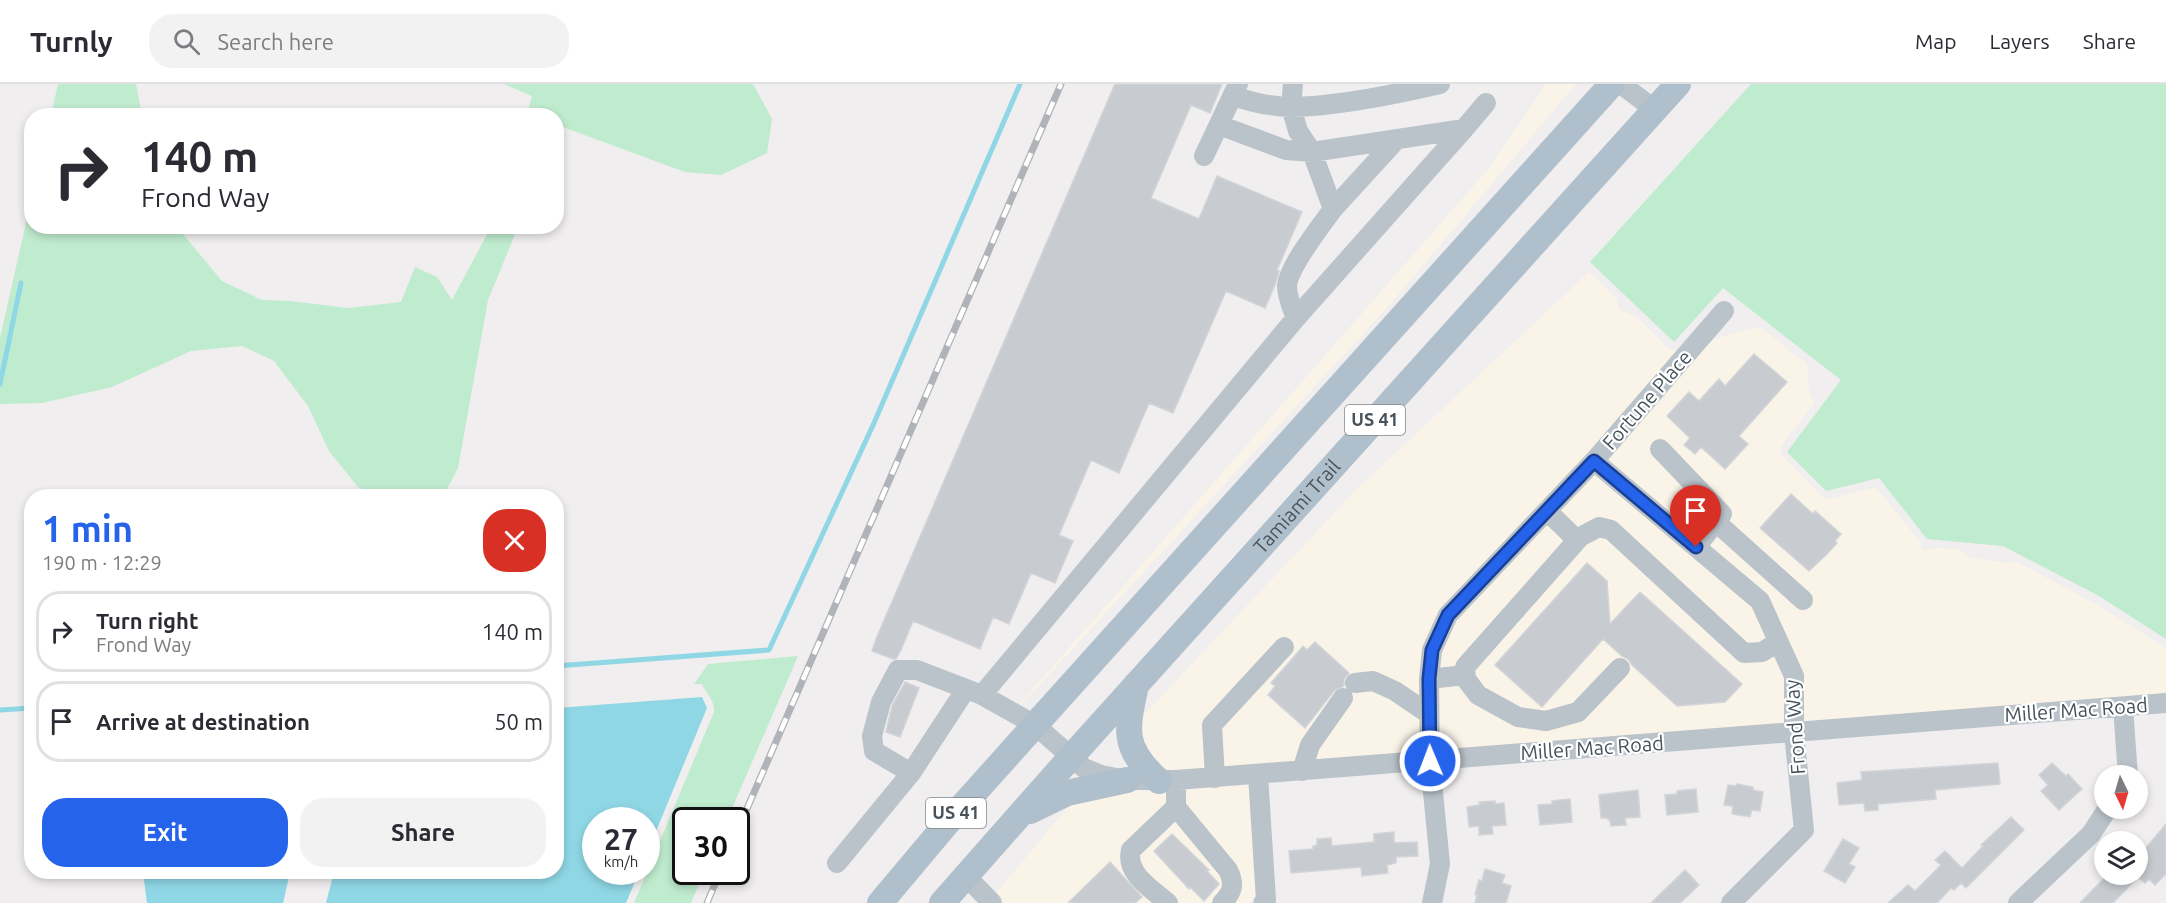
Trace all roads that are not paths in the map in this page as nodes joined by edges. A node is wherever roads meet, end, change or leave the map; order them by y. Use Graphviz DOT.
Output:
graph roads {
  1 [pos="1293,84"];
  2 [pos="1440,84"];
  3 [pos="1612,84"];
  4 [pos="1621,84"];
  5 [pos="1678,84"];
  6 [pos="1235,90"];
  7 [pos="1486,103"];
  8 [pos="1291,107"];
  9 [pos="1655,110"];
  10 [pos="1219,125"];
  11 [pos="1464,129"];
  12 [pos="1397,139"];
  13 [pos="1312,152"];
  14 [pos="1204,156"];
  15 [pos="1333,209"];
  16 [pos="1724,311"];
  17 [pos="1296,318"];
  18 [pos="1660,449"];
  19 [pos="1594,461"];
  20 [pos="1546,511"];
  21 [pos="1716,522"];
  22 [pos="1577,540"];
  23 [pos="1696,547"];
  24 [pos="1803,600"];
  25 [pos="1778,642"];
  26 [pos="1284,647"];
  27 [pos="1620,668"];
  28 [pos="1465,675"];
  29 [pos="1429,679"];
  30 [pos="1136,684"];
  31 [pos="974,692"];
  32 [pos="2166,703"];
  33 [pos="2122,707"];
  34 [pos="1429,714"];
  35 [pos="1035,725"];
  36 [pos="1794,732"];
  37 [pos="1071,757"];
  38 [pos="1430,761"];
  39 [pos="2127,765"];
  40 [pos="1302,771"];
  41 [pos="910,773"];
  42 [pos="1258,775"];
  43 [pos="1215,778"];
  44 [pos="1127,780"];
  45 [pos="1167,781"];
  46 [pos="1176,807"];
  47 [pos="1018,816"];
  48 [pos="2101,819"];
  49 [pos="837,863"];
  50 [pos="966,876"];
  51 [pos="880,903"];
  52 [pos="942,903"];
  53 [pos="992,903"];
  54 [pos="1168,903"];
  55 [pos="1222,903"];
  56 [pos="1263,903"];
  57 [pos="1432,903"];
  58 [pos="1731,903"];
  59 [pos="2018,903"];
  1 -- 8 [label="street"];
  2 -- 8 [label="street"];
  3 -- 35 [label="main road, US 41"];
  4 -- 9 [label="street"];
  5 -- 9 [label="main road, Tamiami Trail / US 41"];
  6 -- 8 [label="street"];
  6 -- 10 [label="street"];
  7 -- 11 [label="street"];
  8 -- 13 [label="street"];
  9 -- 30 [label="main road, Tamiami Trail / US 41"];
  10 -- 13 [label="street"];
  10 -- 14 [label="street"];
  11 -- 12 [label="street"];
  11 -- 17 [label="street"];
  12 -- 13 [label="street"];
  12 -- 15 [label="street"];
  13 -- 15 [label="street"];
  15 -- 17 [label="street"];
  16 -- 19 [label="street, Fortune Place"];
  17 -- 31 [label="street"];
  18 -- 21 [label="street"];
  19 -- 20 [label="street, Fortune Place"];
  19 -- 23 [label="street, Frond Way"];
  20 -- 22 [label="street"];
  20 -- 29 [label="street, Fortune Place"];
  21 -- 23 [label="street"];
  21 -- 24 [label="street"];
  22 -- 25 [label="street"];
  22 -- 28 [label="street"];
  23 -- 25 [label="street, Frond Way"];
  25 -- 36 [label="street, Frond Way"];
  26 -- 43 [label="street"];
  27 -- 28 [label="street"];
  28 -- 29 [label="street"];
  29 -- 34 [label="street, Fortune Place"];
  30 -- 37 [label="main road, Tamiami Trail / US 41"];
  30 -- 45 [label="main road"];
  31 -- 35 [label="street, Miller Mac Road"];
  31 -- 41 [label="street"];
  31 -- 41 [label="street, Miller Mac Road"];
  32 -- 33 [label="street, Miller Mac Road"];
  33 -- 36 [label="street, Miller Mac Road"];
  33 -- 39 [label="street"];
  34 -- 38 [label="street, Fortune Place"];
  34 -- 40 [label="street"];
  35 -- 37 [label="street, Miller Mac Road"];
  35 -- 51 [label="main road, US 41"];
  36 -- 38 [label="street, Miller Mac Road"];
  36 -- 58 [label="street, Frond Way"];
  37 -- 44 [label="street, Miller Mac Road"];
  37 -- 47 [label="main road, Tamiami Trail / US 41"];
  38 -- 40 [label="street, Miller Mac Road"];
  38 -- 57 [label="street, Fortune Place"];
  40 -- 42 [label="street, Miller Mac Road"];
  41 -- 49 [label="street"];
  42 -- 43 [label="street, Miller Mac Road"];
  42 -- 56 [label="street"];
  43 -- 45 [label="street, Miller Mac Road"];
  44 -- 45 [label="street, Miller Mac Road"];
  44 -- 47 [label="main road"];
  45 -- 46 [label="street"];
  46 -- 54 [label="street"];
  46 -- 55 [label="street"];
  47 -- 50 [label="main road, Tamiami Trail / US 41"];
  48 -- 59 [label="street"];
  50 -- 52 [label="main road, Tamiami Trail / US 41"];
  50 -- 53 [label="street"];
}
